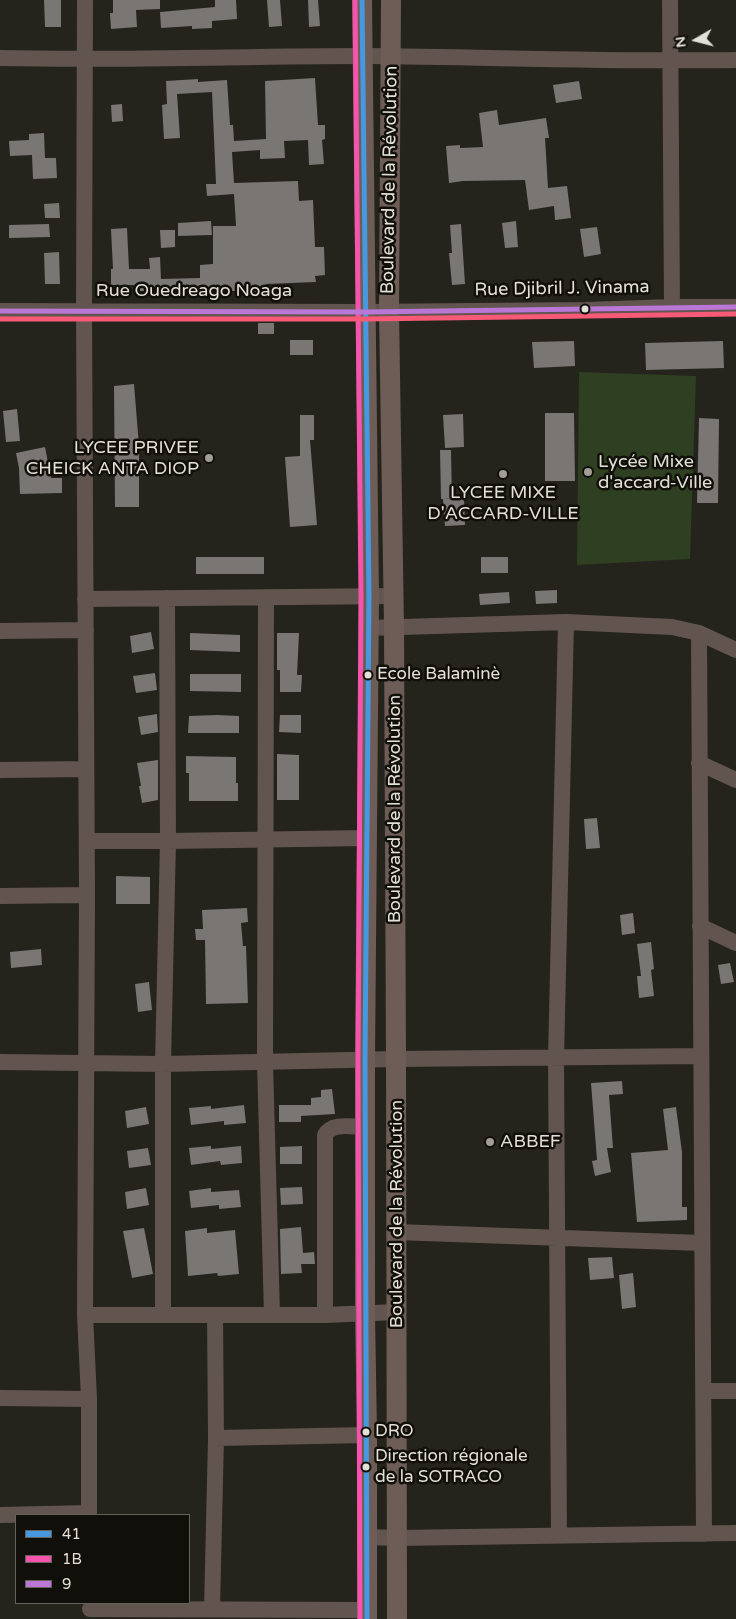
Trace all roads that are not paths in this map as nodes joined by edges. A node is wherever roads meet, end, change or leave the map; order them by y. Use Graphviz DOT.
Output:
graph roads {
  1 [pos="85,0"];
  2 [pos="362,0"];
  3 [pos="391,0"];
  4 [pos="670,0"];
  5 [pos="364,56"];
  6 [pos="391,57"];
  7 [pos="0,58"];
  8 [pos="85,60"];
  9 [pos="736,60"];
  10 [pos="671,61"];
  11 [pos="672,307"];
  12 [pos="736,308"];
  13 [pos="84,310"];
  14 [pos="0,311"];
  15 [pos="388,311"];
  16 [pos="366,312"];
  17 [pos="369,596"];
  18 [pos="393,596"];
  19 [pos="167,598"];
  20 [pos="266,598"];
  21 [pos="85,599"];
  22 [pos="566,622"];
  23 [pos="394,627"];
  24 [pos="369,628"];
  25 [pos="86,630"];
  26 [pos="0,631"];
  27 [pos="699,633"];
  28 [pos="736,650"];
  29 [pos="700,763"];
  30 [pos="86,769"];
  31 [pos="0,770"];
  32 [pos="736,780"];
  33 [pos="367,838"];
  34 [pos="266,840"];
  35 [pos="87,841"];
  36 [pos="168,841"];
  37 [pos="87,894"];
  38 [pos="0,896"];
  39 [pos="700,926"];
  40 [pos="736,943"];
  41 [pos="701,1056"];
  42 [pos="556,1058"];
  43 [pos="396,1059"];
  44 [pos="365,1060"];
  45 [pos="0,1062"];
  46 [pos="265,1063"];
  47 [pos="85,1064"];
  48 [pos="163,1064"];
  49 [pos="365,1127"];
  50 [pos="396,1232"];
  51 [pos="557,1237"];
  52 [pos="702,1243"];
  53 [pos="397,1312"];
  54 [pos="365,1313"];
  55 [pos="85,1315"];
  56 [pos="162,1315"];
  57 [pos="215,1315"];
  58 [pos="272,1315"];
  59 [pos="325,1315"];
  60 [pos="703,1391"];
  61 [pos="736,1391"];
  62 [pos="0,1398"];
  63 [pos="89,1399"];
  64 [pos="367,1435"];
  65 [pos="216,1438"];
  66 [pos="89,1514"];
  67 [pos="0,1515"];
  68 [pos="15,1515"];
  69 [pos="704,1534"];
  70 [pos="736,1534"];
  71 [pos="559,1535"];
  72 [pos="368,1537"];
  73 [pos="396,1538"];
  74 [pos="212,1609"];
  75 [pos="90,1610"];
  76 [pos="367,1615"];
  77 [pos="396,1619"];
  1 -- 8 [label="street"];
  2 -- 5 [label="main road, Boulevard de la Révolution"];
  3 -- 6 [label="main road, Boulevard de la Révolution"];
  4 -- 10 [label="street"];
  5 -- 6 [label="street"];
  5 -- 8 [label="street"];
  5 -- 16 [label="main road, Boulevard de la Révolution"];
  6 -- 10 [label="street"];
  6 -- 15 [label="main road, Boulevard de la Révolution"];
  7 -- 8 [label="street"];
  8 -- 13 [label="street"];
  9 -- 10 [label="street"];
  10 -- 11 [label="street"];
  11 -- 12 [label="street, Rue Djibril J. Vinama"];
  11 -- 15 [label="street, Rue Djibril J. Vinama"];
  13 -- 14 [label="street, Rue Ouedreago Noaga"];
  13 -- 16 [label="street, Rue Ouedreago Noaga"];
  13 -- 21 [label="street"];
  15 -- 16 [label="street, Rue Ouedreago Noaga"];
  15 -- 18 [label="main road, Boulevard de la Révolution"];
  16 -- 17 [label="main road, Boulevard de la Révolution"];
  17 -- 18 [label="street"];
  17 -- 20 [label="street"];
  17 -- 24 [label="main road, Boulevard de la Révolution"];
  18 -- 23 [label="main road, Boulevard de la Révolution"];
  19 -- 20 [label="street"];
  19 -- 21 [label="street"];
  19 -- 36 [label="street"];
  20 -- 34 [label="street"];
  21 -- 25 [label="street"];
  22 -- 23 [label="street"];
  22 -- 27 [label="street"];
  22 -- 42 [label="street"];
  23 -- 24 [label="street"];
  23 -- 43 [label="main road, Boulevard de la Révolution"];
  24 -- 33 [label="main road, Boulevard de la Révolution"];
  25 -- 26 [label="street"];
  25 -- 30 [label="street"];
  27 -- 28 [label="street"];
  27 -- 29 [label="street"];
  29 -- 32 [label="street"];
  29 -- 39 [label="street"];
  30 -- 31 [label="street"];
  30 -- 35 [label="street"];
  33 -- 34 [label="street"];
  33 -- 44 [label="main road, Boulevard de la Révolution"];
  34 -- 36 [label="street"];
  34 -- 46 [label="street"];
  35 -- 36 [label="street"];
  35 -- 37 [label="street"];
  36 -- 48 [label="street"];
  37 -- 38 [label="street"];
  37 -- 47 [label="street"];
  39 -- 40 [label="street"];
  39 -- 41 [label="street"];
  41 -- 42 [label="street"];
  41 -- 52 [label="street"];
  42 -- 43 [label="street"];
  42 -- 51 [label="street"];
  43 -- 44 [label="street"];
  43 -- 50 [label="main road, Boulevard de la Révolution"];
  44 -- 46 [label="street"];
  44 -- 49 [label="main road, Boulevard de la Révolution"];
  45 -- 47 [label="street"];
  46 -- 48 [label="street"];
  46 -- 58 [label="street"];
  47 -- 48 [label="street"];
  47 -- 55 [label="street"];
  48 -- 56 [label="street"];
  49 -- 54 [label="main road, Boulevard de la Révolution"];
  49 -- 59 [label="street"];
  50 -- 51 [label="street"];
  50 -- 53 [label="main road, Boulevard de la Révolution"];
  51 -- 52 [label="street"];
  51 -- 71 [label="street"];
  52 -- 60 [label="street"];
  53 -- 54 [label="street"];
  53 -- 73 [label="main road, Boulevard de la Révolution"];
  54 -- 59 [label="street"];
  54 -- 64 [label="main road, Boulevard de la Révolution"];
  55 -- 56 [label="street"];
  55 -- 63 [label="street"];
  56 -- 57 [label="street"];
  57 -- 58 [label="street"];
  57 -- 65 [label="street"];
  58 -- 59 [label="street"];
  60 -- 61 [label="street"];
  60 -- 69 [label="street"];
  62 -- 63 [label="street"];
  63 -- 66 [label="street"];
  64 -- 65 [label="street"];
  64 -- 72 [label="main road, Boulevard de la Révolution"];
  65 -- 74 [label="street"];
  67 -- 68 [label="street"];
  69 -- 70 [label="street"];
  69 -- 71 [label="street"];
  71 -- 73 [label="street"];
  72 -- 73 [label="street"];
  72 -- 76 [label="main road, Boulevard de la Révolution"];
  73 -- 77 [label="main road, Boulevard de la Révolution"];
  74 -- 75 [label="street"];
  74 -- 76 [label="street"];
}
